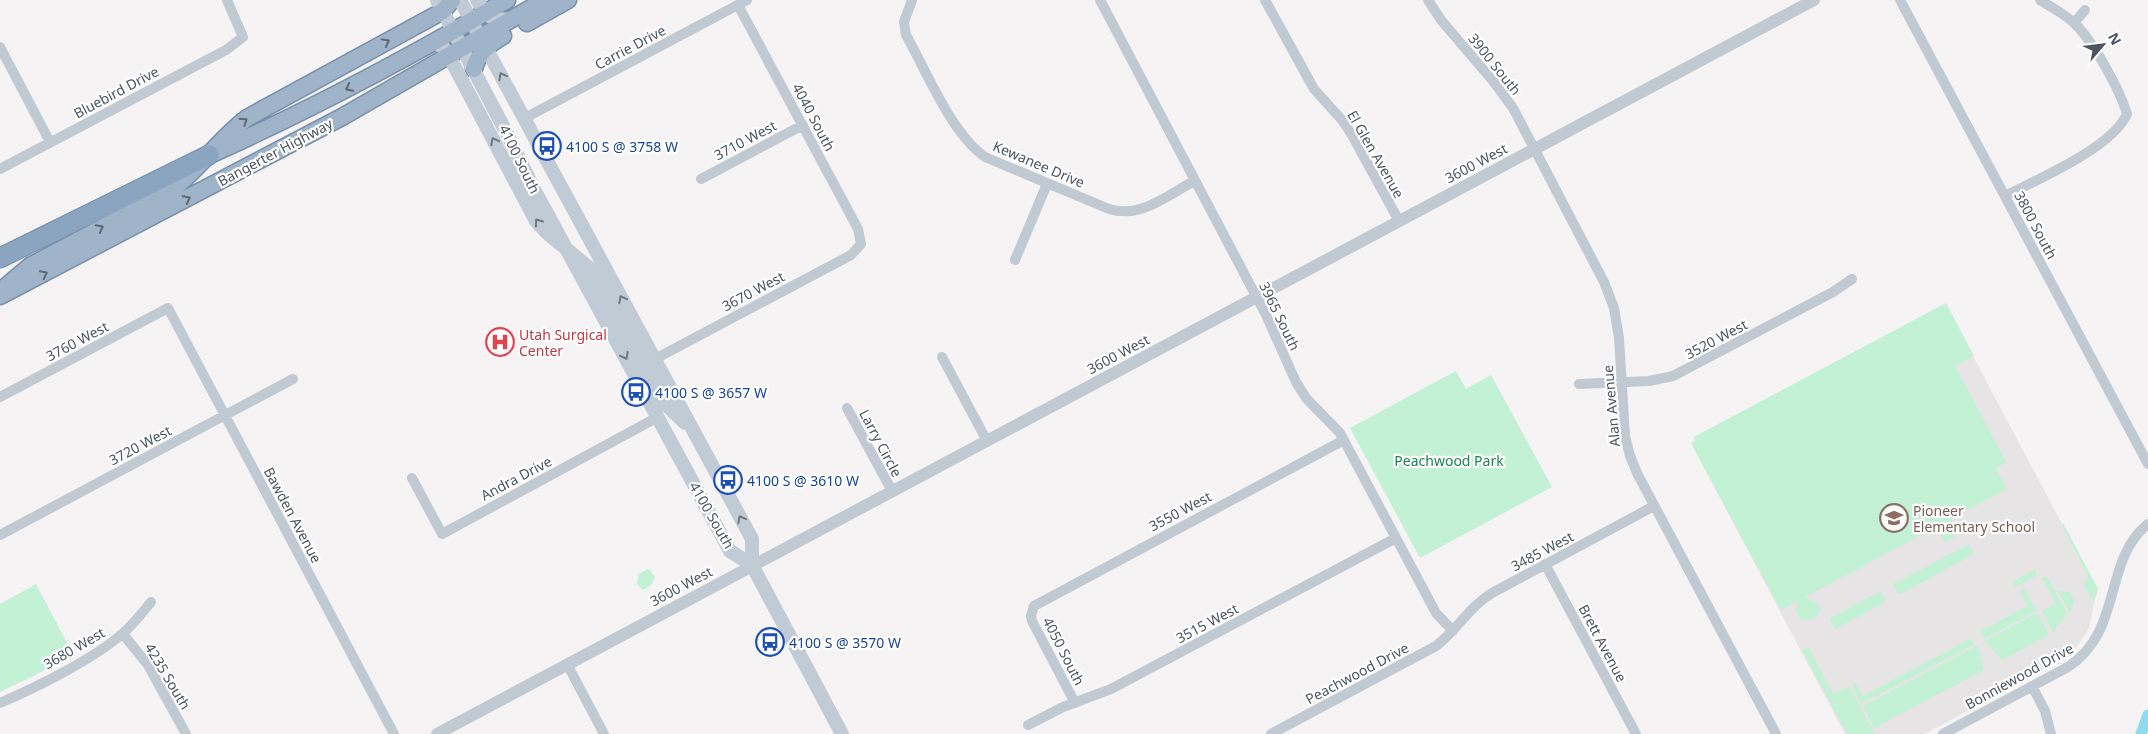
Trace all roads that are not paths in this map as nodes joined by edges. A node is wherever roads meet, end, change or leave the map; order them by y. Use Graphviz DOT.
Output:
graph roads {
  1 [pos="227,0"];
  2 [pos="460,0"];
  3 [pos="507,0"];
  4 [pos="545,0"];
  5 [pos="568,0"];
  6 [pos="912,0"];
  7 [pos="1100,0"];
  8 [pos="1265,0"];
  9 [pos="1428,0"];
  10 [pos="1814,0"];
  11 [pos="1900,0"];
  12 [pos="2040,0"];
  13 [pos="743,2"];
  14 [pos="444,4"];
  15 [pos="2085,10"];
  16 [pos="478,11"];
  17 [pos="511,20"];
  18 [pos="2074,23"];
  19 [pos="454,31"];
  20 [pos="435,42"];
  21 [pos="483,43"];
  22 [pos="0,47"];
  23 [pos="456,52"];
  24 [pos="474,69"];
  25 [pos="525,118"];
  26 [pos="802,126"];
  27 [pos="50,142"];
  28 [pos="1534,149"];
  29 [pos="209,155"];
  30 [pos="0,169"];
  31 [pos="701,180"];
  32 [pos="1194,181"];
  33 [pos="1047,184"];
  34 [pos="2005,196"];
  35 [pos="1399,221"];
  36 [pos="861,244"];
  37 [pos="569,251"];
  38 [pos="0,258"];
  39 [pos="1015,260"];
  40 [pos="1852,279"];
  41 [pos="0,291"];
  42 [pos="0,296"];
  43 [pos="1256,297"];
  44 [pos="168,308"];
  45 [pos="942,356"];
  46 [pos="655,359"];
  47 [pos="293,379"];
  48 [pos="1622,382"];
  49 [pos="1580,384"];
  50 [pos="0,397"];
  51 [pos="847,408"];
  52 [pos="224,415"];
  53 [pos="658,417"];
  54 [pos="696,435"];
  55 [pos="1344,440"];
  56 [pos="987,441"];
  57 [pos="2148,464"];
  58 [pos="412,478"];
  59 [pos="892,491"];
  60 [pos="1654,506"];
  61 [pos="2148,524"];
  62 [pos="0,535"];
  63 [pos="1396,538"];
  64 [pos="1546,564"];
  65 [pos="752,565"];
  66 [pos="151,602"];
  67 [pos="1032,611"];
  68 [pos="1453,631"];
  69 [pos="123,634"];
  70 [pos="567,664"];
  71 [pos="2032,686"];
  72 [pos="0,703"];
  73 [pos="1075,703"];
  74 [pos="1028,726"];
  75 [pos="186,734"];
  76 [pos="394,734"];
  77 [pos="436,734"];
  78 [pos="604,734"];
  79 [pos="842,734"];
  80 [pos="1271,734"];
  81 [pos="1636,734"];
  82 [pos="1776,734"];
  83 [pos="1943,734"];
  84 [pos="2051,734"];
  1 -- 27 [label="street, Bluebird Drive"];
  2 -- 16 [label="main road, 4100 South"];
  3 -- 16 [label="highway, Bangerter Highway"];
  4 -- 17 [label="highway, Bangerter Highway"];
  5 -- 21 [label="highway"];
  6 -- 33 [label="street, Kewanee Drive"];
  7 -- 32 [label="street, 3965 South"];
  8 -- 35 [label="street, El Glen Avenue"];
  9 -- 28 [label="street, 3900 South"];
  10 -- 28 [label="street, 3600 West"];
  11 -- 34 [label="street, 3800 South"];
  12 -- 18 [label="street"];
  13 -- 25 [label="street, Carrie Drive"];
  13 -- 26 [label="street, 4040 South"];
  14 -- 19 [label="main road, 4100 South"];
  29 -- 14 [label="highway, one-way"];
  15 -- 18 [label="street"];
  16 -- 17 [label="main road"];
  16 -- 19 [label="highway, Bangerter Highway"];
  16 -- 21 [label="main road, 4100 South"];
  17 -- 21 [label="highway, Bangerter Highway"];
  18 -- 34 [label="street"];
  19 -- 20 [label="highway, Bangerter Highway"];
  19 -- 23 [label="main road, 4100 South"];
  20 -- 23 [label="main road"];
  20 -- 29 [label="highway, Bangerter Highway, one-way"];
  21 -- 23 [label="highway, Bangerter Highway"];
  21 -- 24 [label="highway"];
  25 -- 21 [label="main road, 4100 South, one-way"];
  22 -- 27 [label="street"];
  23 -- 24 [label="main road, 4100 South"];
  37 -- 23 [label="main road, one-way"];
  42 -- 23 [label="highway, Bangerter Highway, one-way"];
  24 -- 37 [label="main road, 4100 South"];
  46 -- 25 [label="main road, 4100 South, one-way"];
  26 -- 31 [label="street, 3710 West"];
  26 -- 36 [label="street, 4040 South"];
  27 -- 30 [label="street, Bluebird Drive"];
  28 -- 35 [label="street, 3600 West"];
  28 -- 48 [label="street, Alan Avenue"];
  29 -- 38 [label="highway, Bangerter Highway"];
  41 -- 29 [label="highway, one-way"];
  32 -- 33 [label="street, Kewanee Drive"];
  32 -- 43 [label="street, 3965 South"];
  33 -- 39 [label="street"];
  34 -- 57 [label="street, 3800 South"];
  35 -- 43 [label="street, 3600 West"];
  36 -- 46 [label="street, 3670 West"];
  37 -- 53 [label="main road, 4100 South, one-way"];
  37 -- 54 [label="main road"];
  40 -- 48 [label="street, 3520 West"];
  43 -- 55 [label="street, 3965 South"];
  43 -- 56 [label="street, 3600 West"];
  44 -- 50 [label="street, 3760 West"];
  44 -- 52 [label="street, Bawden Avenue"];
  45 -- 56 [label="street"];
  46 -- 54 [label="main road, 4100 South"];
  47 -- 52 [label="street, 3720 West"];
  48 -- 49 [label="street, 3520 West"];
  48 -- 60 [label="street, Alan Avenue"];
  51 -- 59 [label="street, Larry Circle"];
  52 -- 62 [label="street, 3720 West"];
  52 -- 76 [label="street, Bawden Avenue"];
  53 -- 58 [label="street, Andra Drive"];
  53 -- 65 [label="main road, 4100 South"];
  65 -- 54 [label="main road, 4100 South, one-way"];
  55 -- 63 [label="street, 3965 South"];
  55 -- 67 [label="street, 3550 West"];
  56 -- 59 [label="street, 3600 West"];
  59 -- 65 [label="street, 3600 West"];
  60 -- 64 [label="street, 3485 West"];
  60 -- 82 [label="street, Alan Avenue"];
  61 -- 71 [label="street, Bonniewood Drive"];
  63 -- 68 [label="street, 3965 South"];
  63 -- 73 [label="street, 3515 West"];
  64 -- 68 [label="street, 3485 West"];
  64 -- 81 [label="street, Brett Avenue"];
  65 -- 70 [label="street, 3600 West"];
  65 -- 79 [label="main road"];
  66 -- 69 [label="street, 3680 West"];
  67 -- 73 [label="street, 4050 South"];
  68 -- 80 [label="street, Peachwood Drive"];
  69 -- 72 [label="street, 3680 West"];
  69 -- 75 [label="street, 4235 South"];
  70 -- 77 [label="street, 3600 West"];
  70 -- 78 [label="street"];
  71 -- 83 [label="street, Bonniewood Drive"];
  71 -- 84 [label="street"];
  73 -- 74 [label="street, 3515 West"];
}
